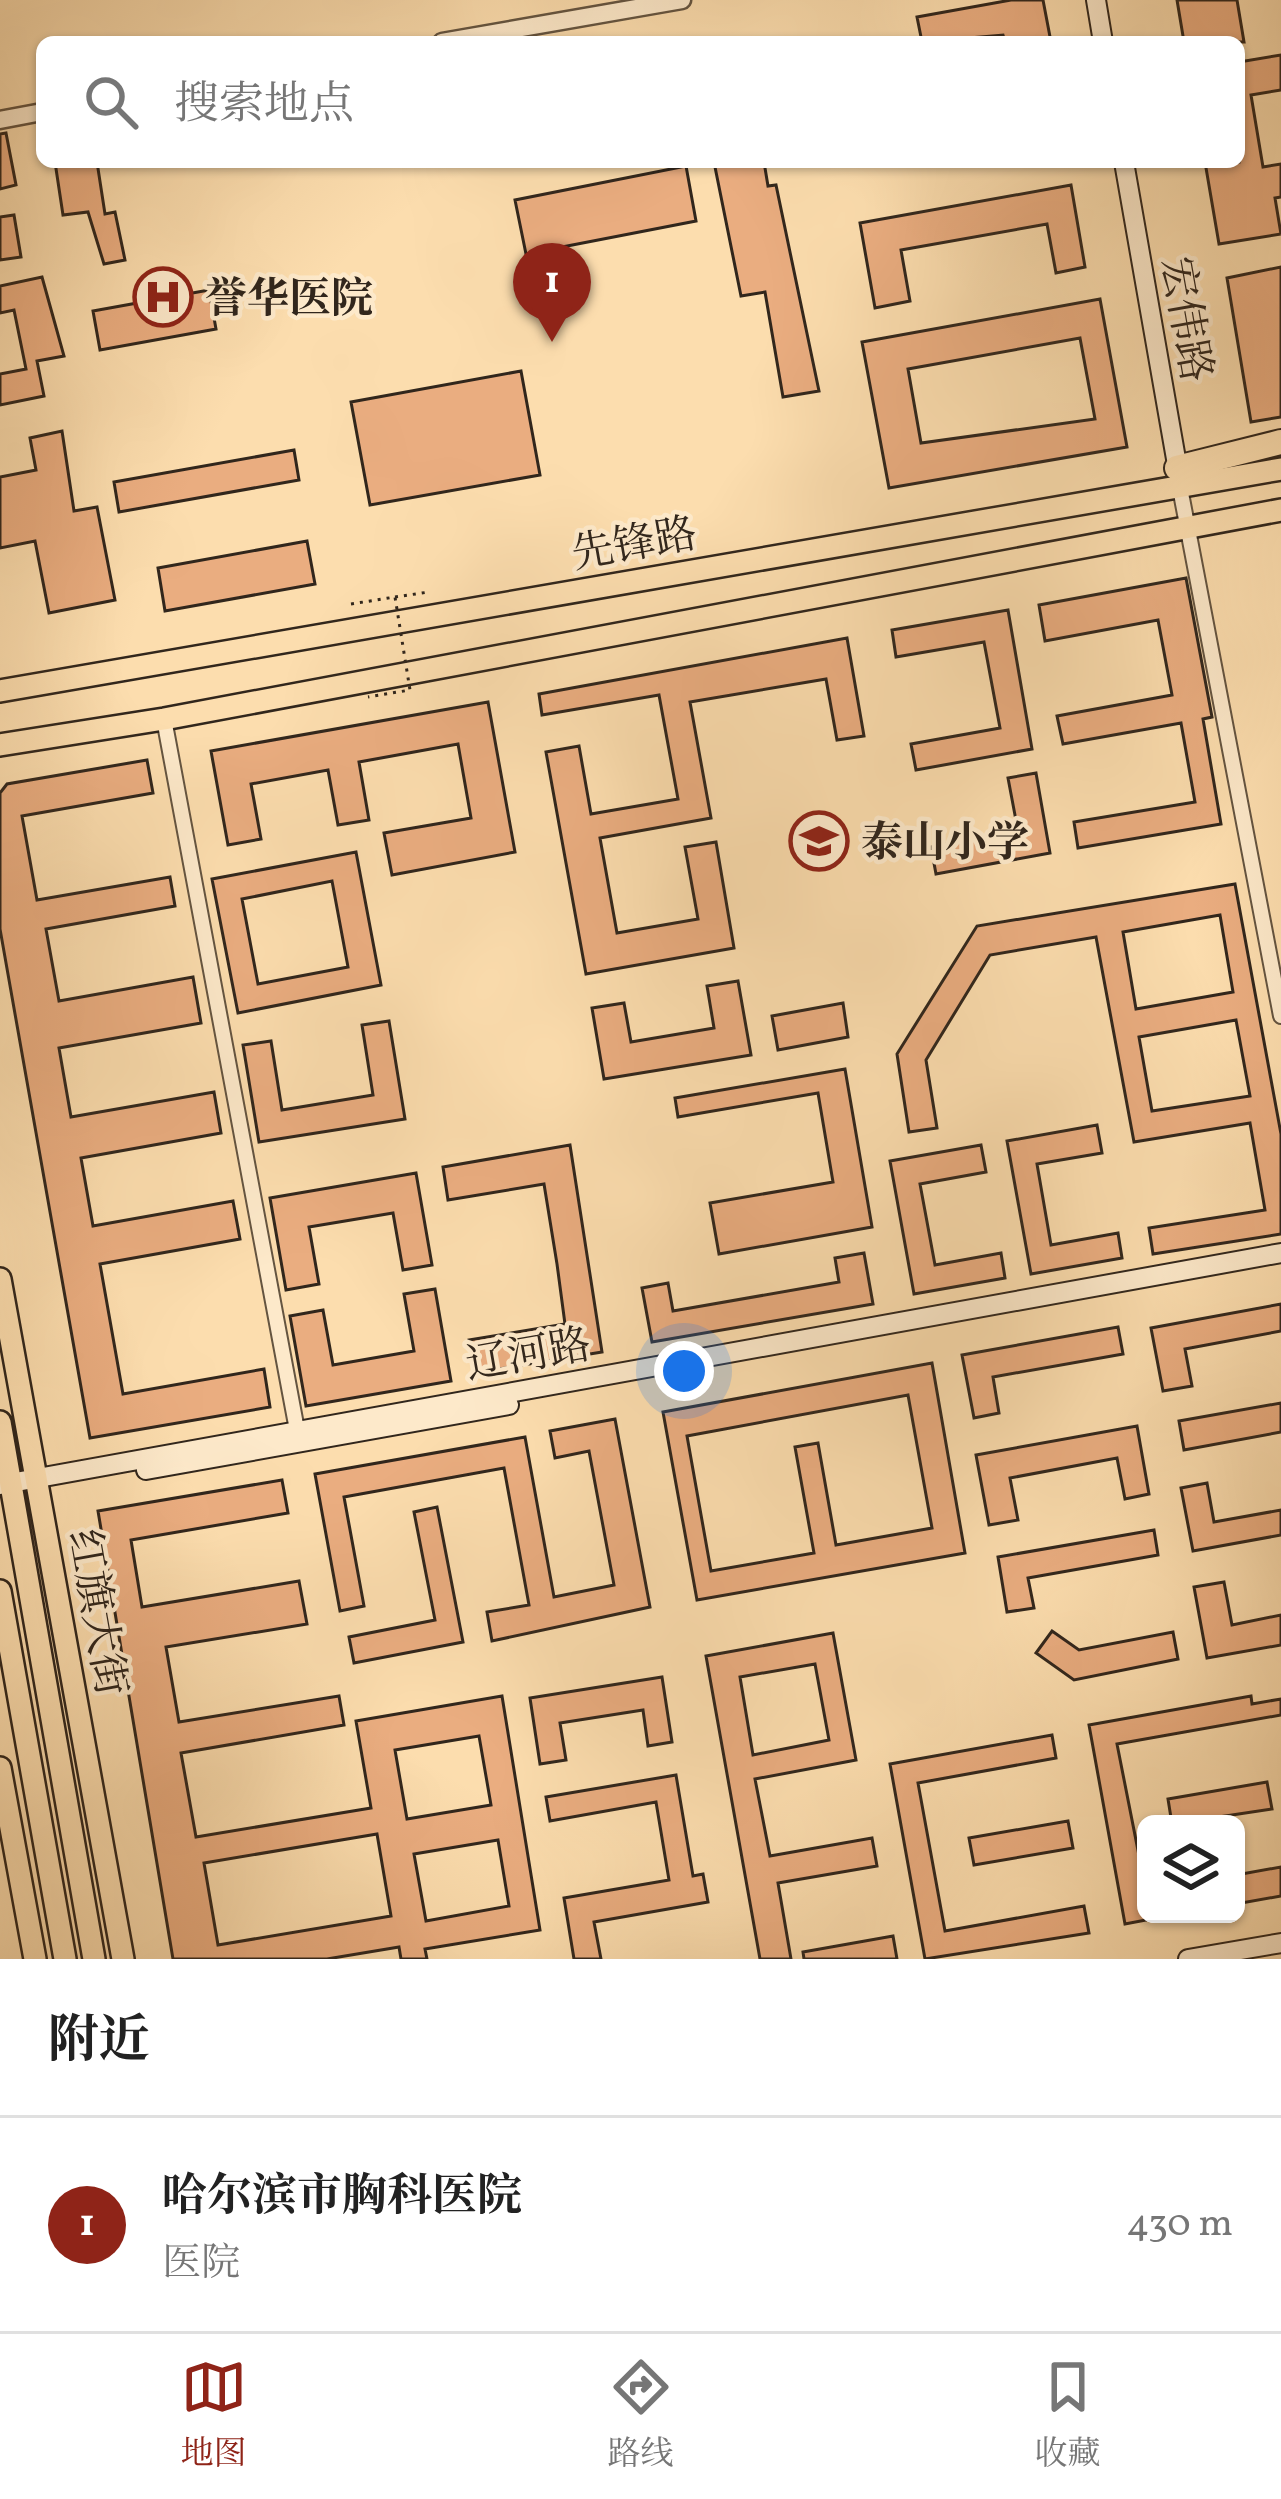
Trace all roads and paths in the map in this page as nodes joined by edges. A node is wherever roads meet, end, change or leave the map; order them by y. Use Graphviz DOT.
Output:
graph roads {
  1 [pos="682,0"];
  2 [pos="1096,0"];
  3 [pos="476,36"];
  4 [pos="1102,36"];
  5 [pos="36,113"];
  6 [pos="0,120"];
  7 [pos="1125,168"];
  8 [pos="1281,442"];
  9 [pos="1281,469"];
  10 [pos="1179,478"];
  11 [pos="1281,510"];
  12 [pos="1189,528"];
  13 [pos="430,592"];
  14 [pos="395,597"];
  15 [pos="351,604"];
  16 [pos="0,691"];
  17 [pos="368,697"];
  18 [pos="164,719"];
  19 [pos="0,745"];
  20 [pos="1281,1016"];
  21 [pos="1281,1253"];
  22 [pos="1281,1266"];
  23 [pos="0,1279"];
  24 [pos="0,1422"];
  25 [pos="297,1430"];
  26 [pos="36,1484"];
  27 [pos="6,1490"];
  28 [pos="0,1591"];
  29 [pos="30,1766"];
  30 [pos="0,1770"];
  31 [pos="1281,1943"];
  32 [pos="34,1959"];
  33 [pos="65,1959"];
  34 [pos="94,1959"];
  35 [pos="123,1959"];
  36 [pos="1188,1959"];
  1 -- 3 [label="street"];
  2 -- 4 [label="main road"];
  5 -- 6 [label="street"];
  7 -- 10 [label="main road, 宏伟路"];
  8 -- 10 [label="highway"];
  9 -- 10 [label="main road, 先锋路"];
  10 -- 12 [label="street"];
  10 -- 16 [label="main road, 先锋路"];
  11 -- 12 [label="main road"];
  12 -- 18 [label="main road"];
  12 -- 20 [label="street"];
  13 -- 14 [label="path"];
  14 -- 15 [label="path, bridge"];
  14 -- 17 [label="path, bridge"];
  18 -- 19 [label="main road"];
  18 -- 25 [label="street"];
  21 -- 25 [label="main road, 辽河路"];
  22 -- 26 [label="main road, 辽河路"];
  23 -- 26 [label="main road, 红旗大街"];
  24 -- 27 [label="main road, 红旗大街"];
  25 -- 26 [label="main road, 辽河路"];
  26 -- 27 [label="main road, 辽河路"];
  26 -- 35 [label="main road, 红旗大街"];
  27 -- 34 [label="main road, 红旗大街"];
  28 -- 29 [label="main road"];
  29 -- 30 [label="street"];
  29 -- 33 [label="main road"];
  30 -- 32 [label="main road"];
  31 -- 36 [label="main road"];
}
